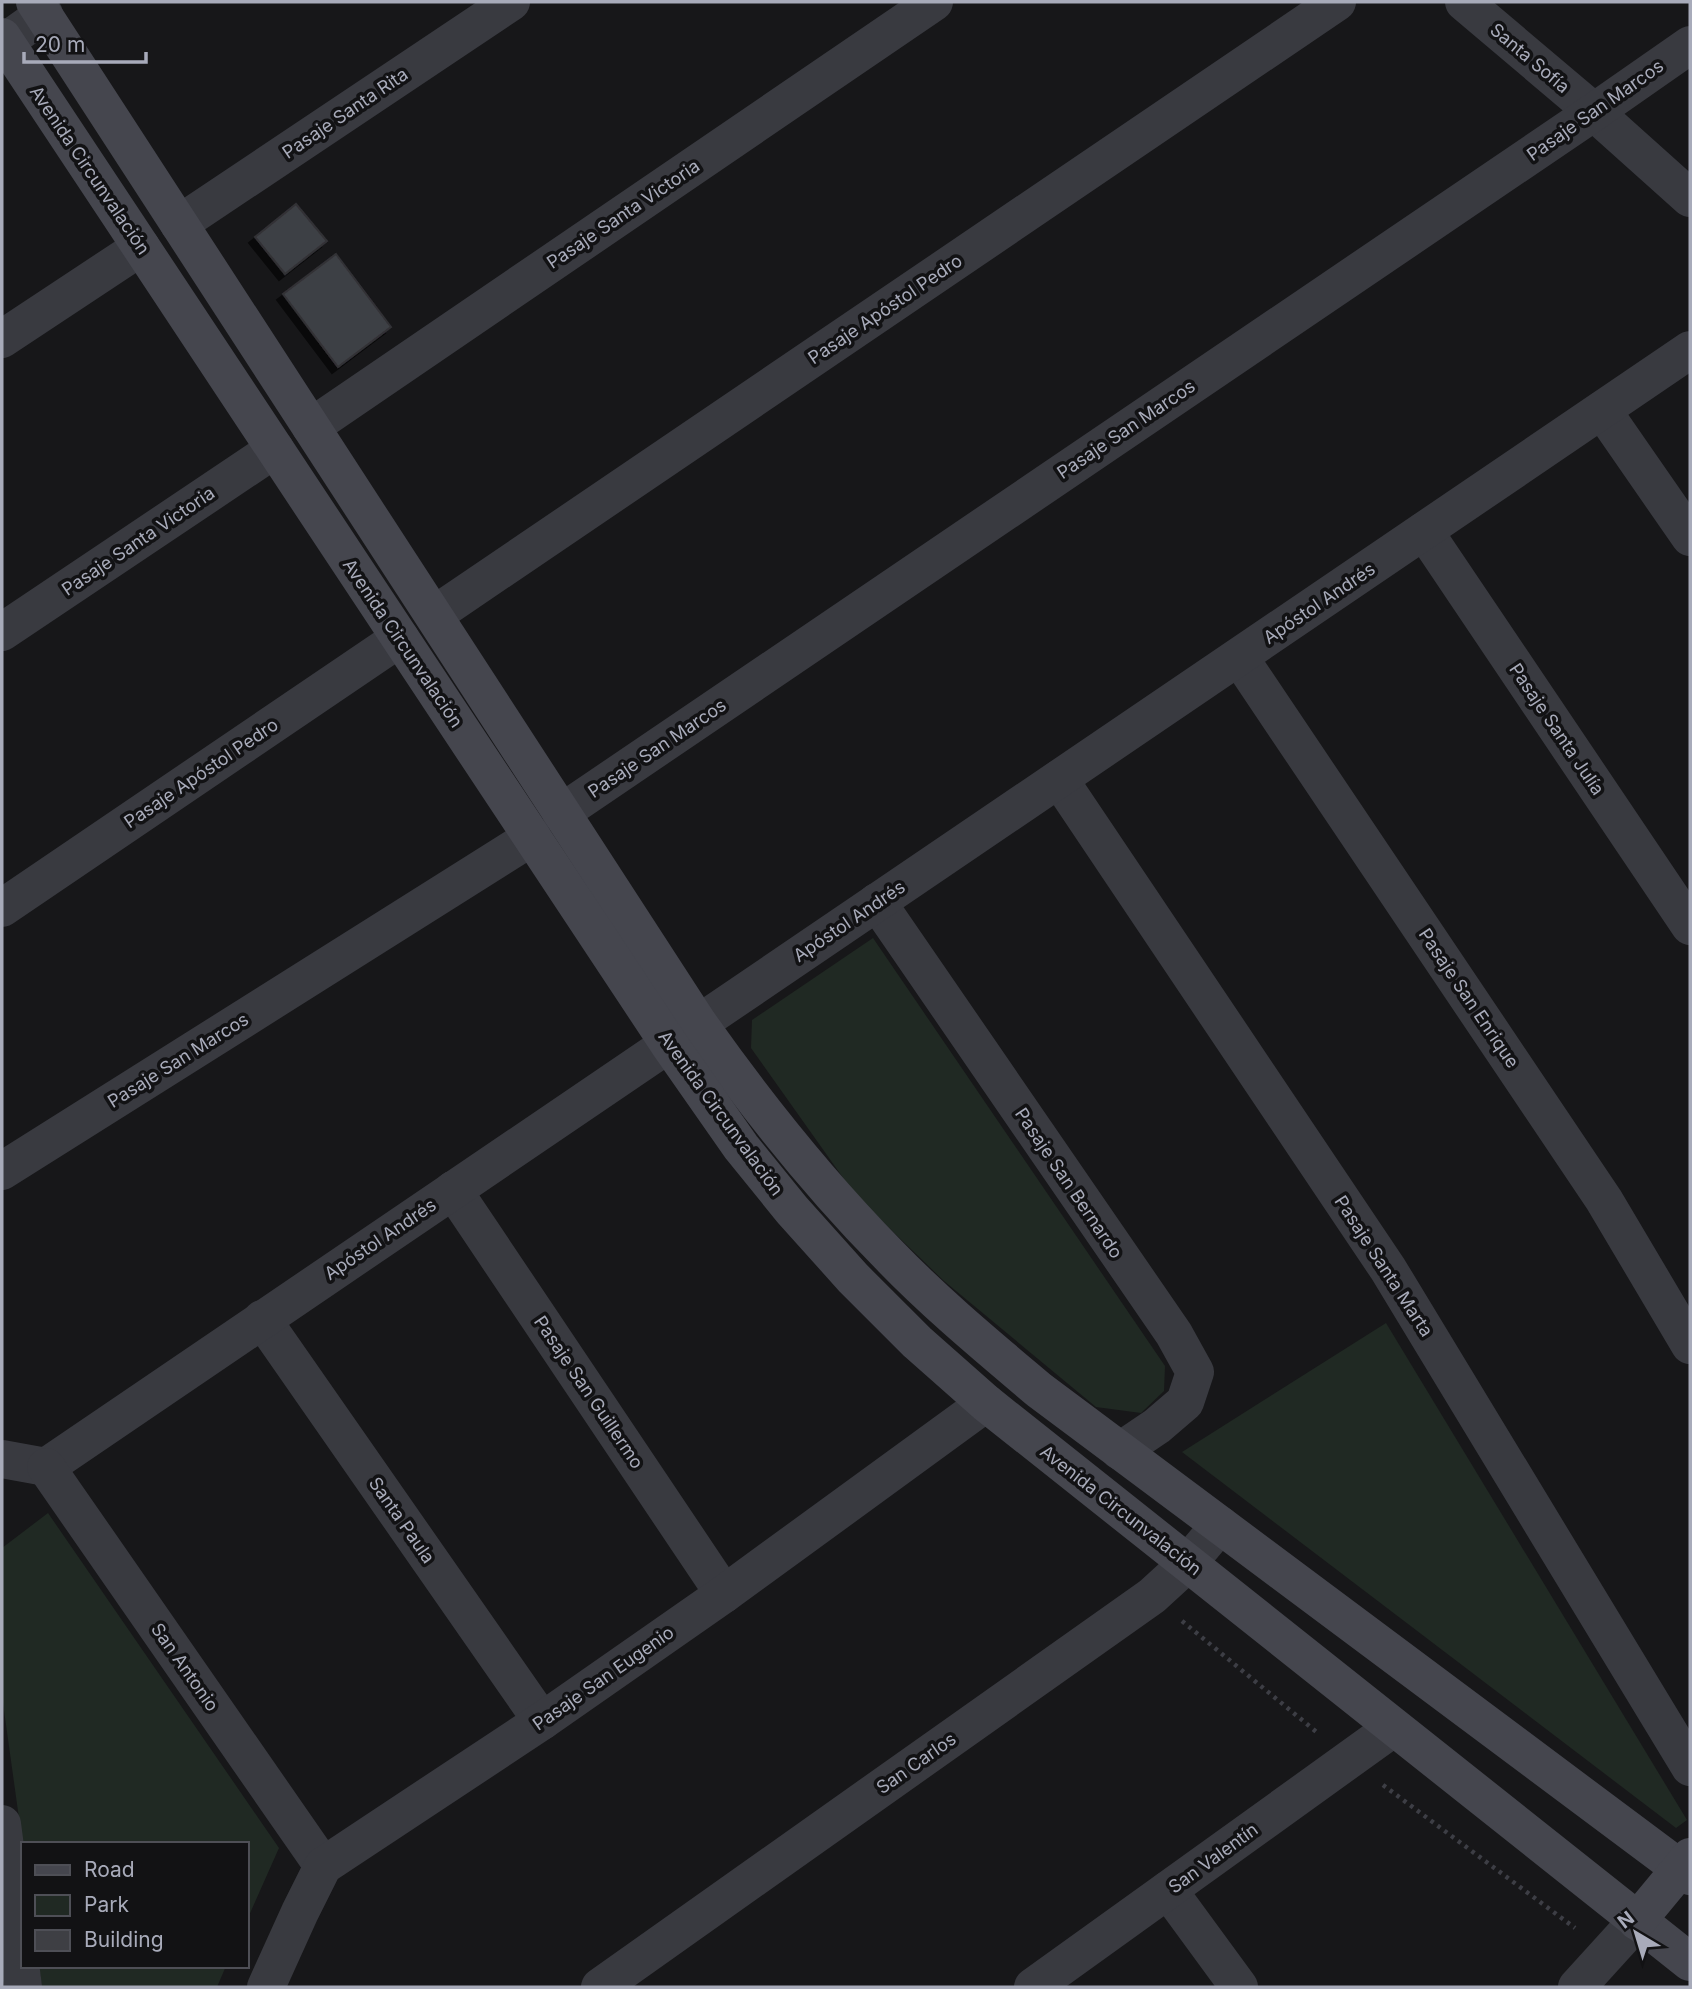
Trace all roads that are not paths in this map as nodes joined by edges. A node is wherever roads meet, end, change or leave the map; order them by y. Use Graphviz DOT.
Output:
graph roads {
  1 [pos="511,2"];
  2 [pos="934,2"];
  3 [pos="1337,2"];
  4 [pos="1464,2"];
  5 [pos="39,8"];
  6 [pos="3,41"];
  7 [pos="1690,45"];
  8 [pos="1594,112"];
  9 [pos="1690,198"];
  10 [pos="179,224"];
  11 [pos="141,247"];
  12 [pos="2,339"];
  13 [pos="1690,350"];
  14 [pos="1602,410"];
  15 [pos="311,427"];
  16 [pos="275,449"];
  17 [pos="1424,531"];
  18 [pos="1690,537"];
  19 [pos="434,615"];
  20 [pos="2,632"];
  21 [pos="400,638"];
  22 [pos="1239,657"];
  23 [pos="1059,779"];
  24 [pos="561,813"];
  25 [pos="531,837"];
  26 [pos="877,902"];
  27 [pos="2,908"];
  28 [pos="1690,926"];
  29 [pos="684,1034"];
  30 [pos="2,1171"];
  31 [pos="453,1190"];
  32 [pos="262,1319"];
  33 [pos="1690,1345"];
  34 [pos="985,1403"];
  35 [pos="1120,1451"];
  36 [pos="2,1459"];
  37 [pos="46,1467"];
  38 [pos="1220,1525"];
  39 [pos="1188,1563"];
  40 [pos="724,1594"];
  41 [pos="542,1721"];
  42 [pos="1393,1728"];
  43 [pos="1690,1767"];
  44 [pos="2,1824"];
  45 [pos="323,1866"];
  46 [pos="1687,1867"];
  47 [pos="1168,1890"];
  48 [pos="1637,1921"];
  49 [pos="9,1938"];
  50 [pos="1690,1962"];
  51 [pos="23,1987"];
  52 [pos="266,1987"];
  53 [pos="600,1987"];
  54 [pos="1033,1987"];
  55 [pos="1239,1987"];
  56 [pos="1577,1987"];
  1 -- 10 [label="street, Pasaje Santa Rita"];
  2 -- 15 [label="street, Pasaje Santa Victoria"];
  3 -- 19 [label="street, Pasaje Apóstol Pedro"];
  4 -- 8 [label="street, Santa Sofía"];
  5 -- 6 [label="street"];
  5 -- 10 [label="street, Avenida Circunvalación"];
  6 -- 11 [label="street, Avenida Circunvalación"];
  7 -- 8 [label="street, Pasaje San Marcos"];
  8 -- 9 [label="street, Santa Sofía"];
  8 -- 24 [label="street, Pasaje San Marcos"];
  10 -- 15 [label="street, Avenida Circunvalación"];
  11 -- 12 [label="street"];
  11 -- 16 [label="street, Avenida Circunvalación"];
  13 -- 14 [label="street, Apóstol Andrés"];
  14 -- 17 [label="street, Apóstol Andrés"];
  14 -- 18 [label="street"];
  15 -- 19 [label="street, Avenida Circunvalación"];
  16 -- 20 [label="street, Pasaje Santa Victoria"];
  16 -- 21 [label="street, Avenida Circunvalación"];
  17 -- 22 [label="street, Apóstol Andrés"];
  17 -- 28 [label="street, Pasaje Santa Julía"];
  19 -- 24 [label="street, Avenida Circunvalación"];
  21 -- 25 [label="street, Avenida Circunvalación"];
  21 -- 27 [label="street, Pasaje Apóstol Pedro"];
  22 -- 23 [label="street, Apóstol Andrés"];
  22 -- 33 [label="street, Pasaje San Enrique"];
  23 -- 26 [label="street, Apóstol Andrés"];
  23 -- 43 [label="street, Pasaje Santa Marta"];
  24 -- 29 [label="street, Avenida Circunvalación"];
  25 -- 29 [label="street, Avenida Circunvalación"];
  25 -- 30 [label="street, Pasaje San Marcos"];
  26 -- 29 [label="street, Apóstol Andrés"];
  26 -- 35 [label="street, Pasaje San Bernardo"];
  29 -- 31 [label="street, Apóstol Andrés"];
  29 -- 34 [label="street, Avenida Circunvalación"];
  29 -- 35 [label="street, Avenida Circunvalación"];
  31 -- 32 [label="street, Apóstol Andrés"];
  31 -- 40 [label="street, Pasaje San Guillermo"];
  32 -- 37 [label="street, Apóstol Andrés"];
  32 -- 41 [label="street, Santa Paula"];
  34 -- 39 [label="street, Avenida Circunvalación"];
  34 -- 40 [label="street, Pasaje San Eugenio"];
  35 -- 38 [label="street, Avenida Circunvalación"];
  36 -- 37 [label="street"];
  37 -- 45 [label="street, San Antonio"];
  38 -- 39 [label="street, San Carlos"];
  38 -- 46 [label="street, Avenida Circunvalación"];
  39 -- 42 [label="street, Avenida Circunvalación"];
  39 -- 53 [label="street, San Carlos"];
  40 -- 41 [label="street, Pasaje San Eugenio"];
  41 -- 45 [label="street, Pasaje San Eugenio"];
  42 -- 47 [label="street, San Valentín"];
  42 -- 48 [label="street, Avenida Circunvalación"];
  44 -- 49 [label="street"];
  45 -- 52 [label="street, Pasaje San Eugenio"];
  46 -- 48 [label="street"];
  47 -- 54 [label="street, San Valentín"];
  47 -- 55 [label="street"];
  48 -- 50 [label="street, Avenida Circunvalación"];
  48 -- 56 [label="street"];
  49 -- 51 [label="street"];
}
